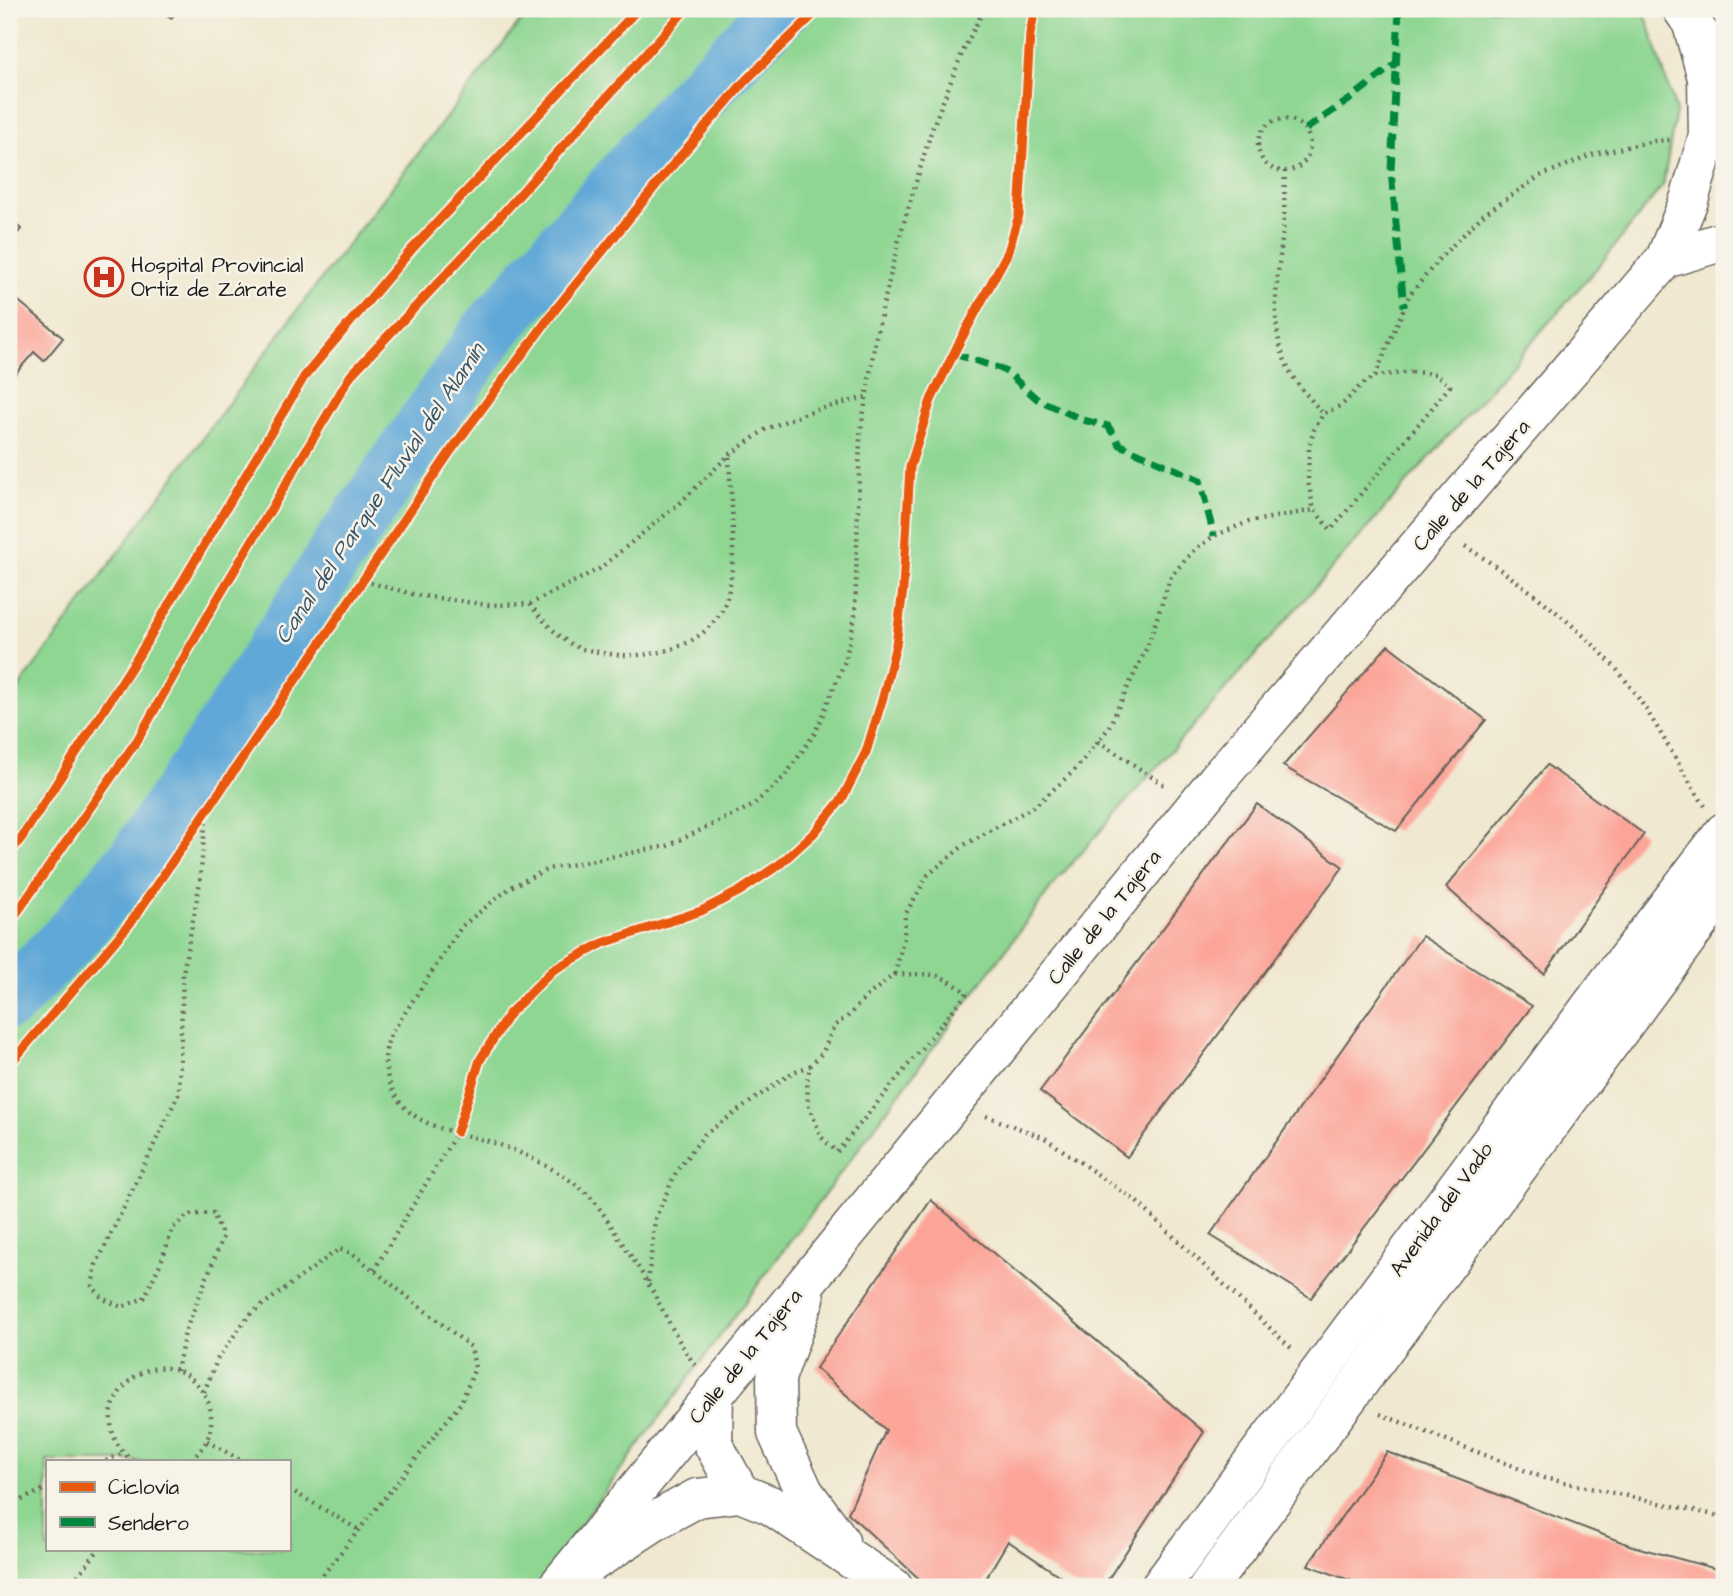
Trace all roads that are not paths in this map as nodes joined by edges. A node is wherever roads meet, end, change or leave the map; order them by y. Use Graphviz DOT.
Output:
graph roads {
  1 [pos="1686,14"];
  2 [pos="1724,68"];
  3 [pos="1724,241"];
  4 [pos="1665,259"];
  5 [pos="1724,833"];
  6 [pos="1724,890"];
  7 [pos="815,1270"];
  8 [pos="715,1393"];
  9 [pos="740,1493"];
  10 [pos="855,1562"];
  11 [pos="559,1587"];
  12 [pos="893,1587"];
  13 [pos="1160,1587"];
  14 [pos="1208,1587"];
  1 -- 2 [label="street"];
  1 -- 4 [label="street, Calle de la Tajera"];
  3 -- 4 [label="street"];
  4 -- 7 [label="street, Calle de la Tajera"];
  5 -- 13 [label="street, Avenida del Vado"];
  6 -- 14 [label="street, Avenida del Vado"];
  7 -- 8 [label="street, Calle de la Tajera"];
  7 -- 10 [label="street"];
  8 -- 9 [label="street"];
  8 -- 11 [label="street, Calle de la Tajera"];
  9 -- 10 [label="street, Calle de la Tajera"];
  9 -- 11 [label="street, Calle de la Tajera"];
  10 -- 12 [label="street, Calle de la Tajera"];
}
